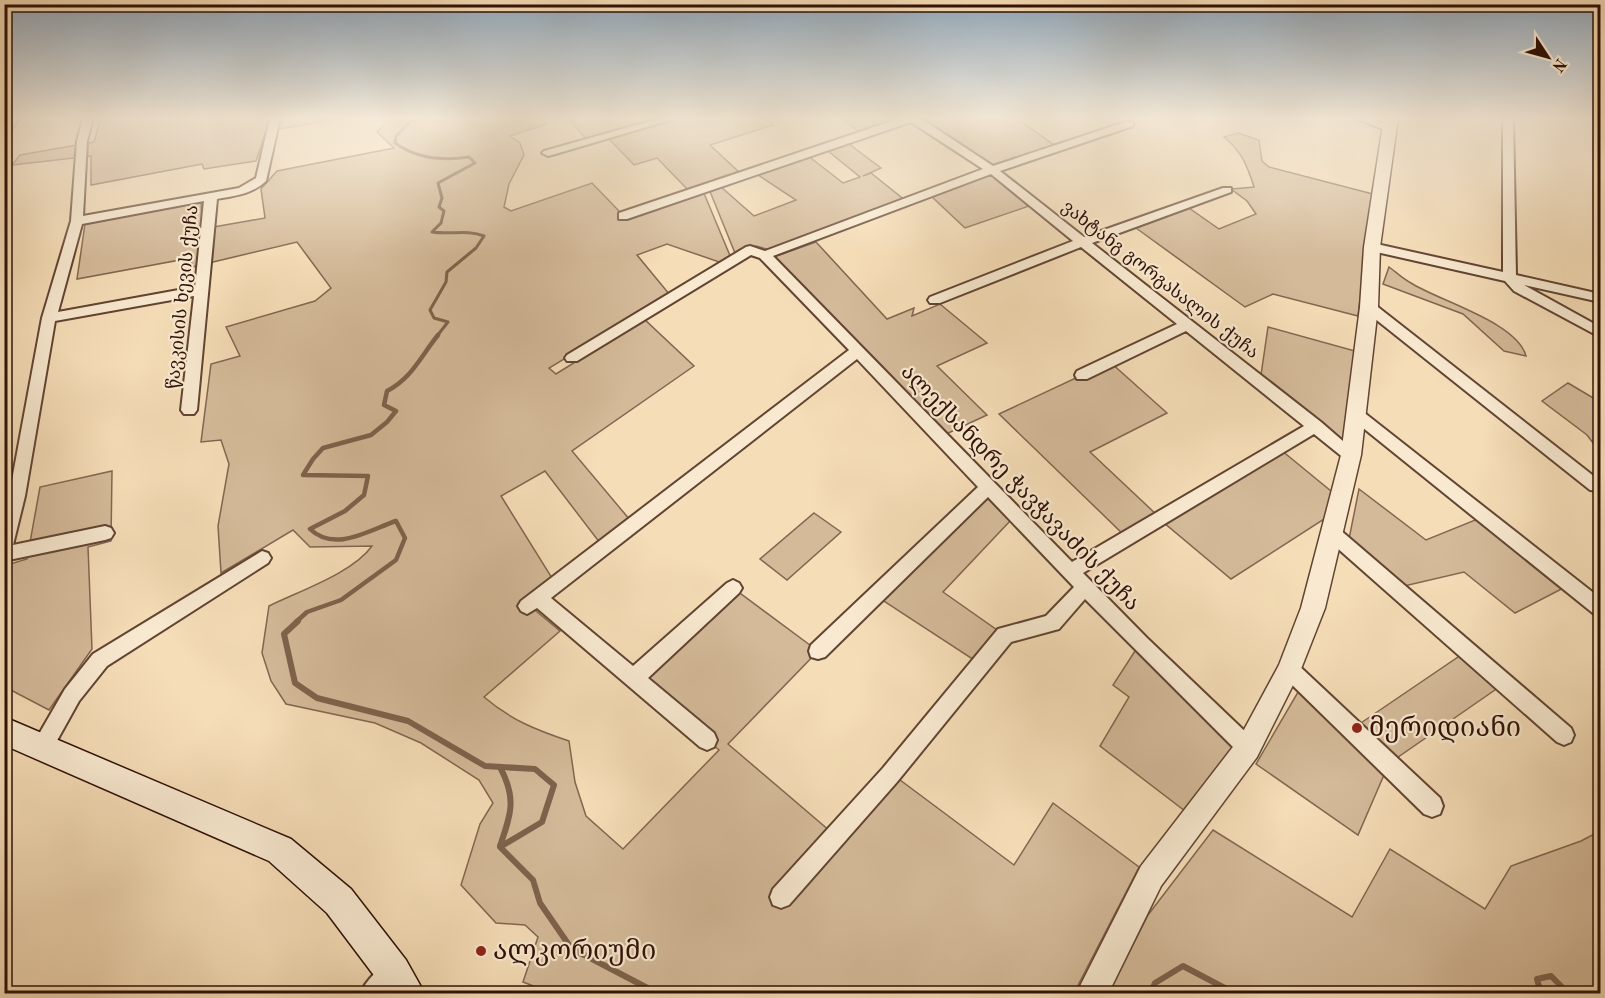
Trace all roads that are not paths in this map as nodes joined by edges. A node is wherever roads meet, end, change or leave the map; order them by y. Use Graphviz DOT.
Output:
graph roads {
  1 [pos="81,165"];
  2 [pos="265,165"];
  3 [pos="775,165"];
  4 [pos="984,165"];
  5 [pos="1008,165"];
  6 [pos="1384,165"];
  7 [pos="1509,165"];
  8 [pos="992,170"];
  9 [pos="1227,190"];
  10 [pos="212,196"];
  11 [pos="623,216"];
  12 [pos="77,221"];
  13 [pos="1082,242"];
  14 [pos="1372,247"];
  15 [pos="765,255"];
  16 [pos="1510,279"];
  17 [pos="202,290"];
  18 [pos="1600,298"];
  19 [pos="935,300"];
  20 [pos="1369,307"];
  21 [pos="49,318"];
  22 [pos="1188,325"];
  23 [pos="1600,333"];
  24 [pos="857,351"];
  25 [pos="572,358"];
  26 [pos="1082,375"];
  27 [pos="189,410"];
  28 [pos="1357,415"];
  29 [pos="1316,426"];
  30 [pos="1351,455"];
  31 [pos="1596,486"];
  32 [pos="988,487"];
  33 [pos="11,498"];
  34 [pos="105,533"];
  35 [pos="1333,534"];
  36 [pos="4,545"];
  37 [pos="4,554"];
  38 [pos="261,558"];
  39 [pos="1071,571"];
  40 [pos="1084,587"];
  41 [pos="733,588"];
  42 [pos="1600,608"];
  43 [pos="818,651"];
  44 [pos="1289,669"];
  45 [pos="633,678"];
  46 [pos="4,731"];
  47 [pos="1564,735"];
  48 [pos="707,740"];
  49 [pos="42,748"];
  50 [pos="1248,748"];
  51 [pos="1432,806"];
  52 [pos="781,897"];
  53 [pos="401,983"];
  54 [pos="372,993"];
  55 [pos="1091,993"];
  1 -- 12 [label="street"];
  2 -- 10 [label="street, წავკისის ხევის ქუჩა"];
  3 -- 11 [label="street"];
  4 -- 8 [label="street, ვახტანგ გორგასალის ქუჩა"];
  5 -- 8 [label="street"];
  6 -- 14 [label="street"];
  7 -- 16 [label="street"];
  8 -- 13 [label="street, ვახტანგ გორგასალის ქუჩა"];
  8 -- 15 [label="street"];
  9 -- 13 [label="street"];
  10 -- 12 [label="street"];
  10 -- 17 [label="street, წავკისის ხევის ქუჩა"];
  12 -- 21 [label="street"];
  13 -- 19 [label="street"];
  13 -- 22 [label="street, ვახტანგ გორგასალის ქუჩა"];
  14 -- 16 [label="street"];
  14 -- 20 [label="street"];
  15 -- 24 [label="street, ალექსანდრე ჭავჭავაძის ქუჩა"];
  15 -- 25 [label="street"];
  16 -- 18 [label="street"];
  16 -- 23 [label="street"];
  17 -- 21 [label="street"];
  17 -- 27 [label="street, წავკისის ხევის ქუჩა"];
  20 -- 28 [label="street"];
  20 -- 31 [label="street"];
  21 -- 33 [label="street"];
  22 -- 26 [label="street"];
  22 -- 29 [label="street, ვახტანგ გორგასალის ქუჩა"];
  24 -- 32 [label="street, ალექსანდრე ჭავჭავაძის ქუჩა"];
  24 -- 45 [label="street"];
  28 -- 30 [label="street"];
  28 -- 42 [label="street"];
  29 -- 30 [label="street, ვახტანგ გორგასალის ქუჩა"];
  29 -- 39 [label="street"];
  30 -- 35 [label="street"];
  32 -- 39 [label="street, ალექსანდრე ჭავჭავაძის ქუჩა"];
  32 -- 43 [label="street"];
  33 -- 36 [label="street"];
  34 -- 37 [label="street"];
  35 -- 44 [label="street"];
  35 -- 47 [label="street"];
  38 -- 49 [label="street"];
  39 -- 40 [label="street, ალექსანდრე ჭავჭავაძის ქუჩა"];
  40 -- 50 [label="street, ალექსანდრე ჭავჭავაძის ქუჩა"];
  40 -- 52 [label="street"];
  41 -- 45 [label="street"];
  44 -- 50 [label="street"];
  44 -- 51 [label="street"];
  45 -- 48 [label="street"];
  46 -- 49 [label="main road"];
  49 -- 53 [label="main road"];
  50 -- 55 [label="street"];
  53 -- 54 [label="street"];
}
